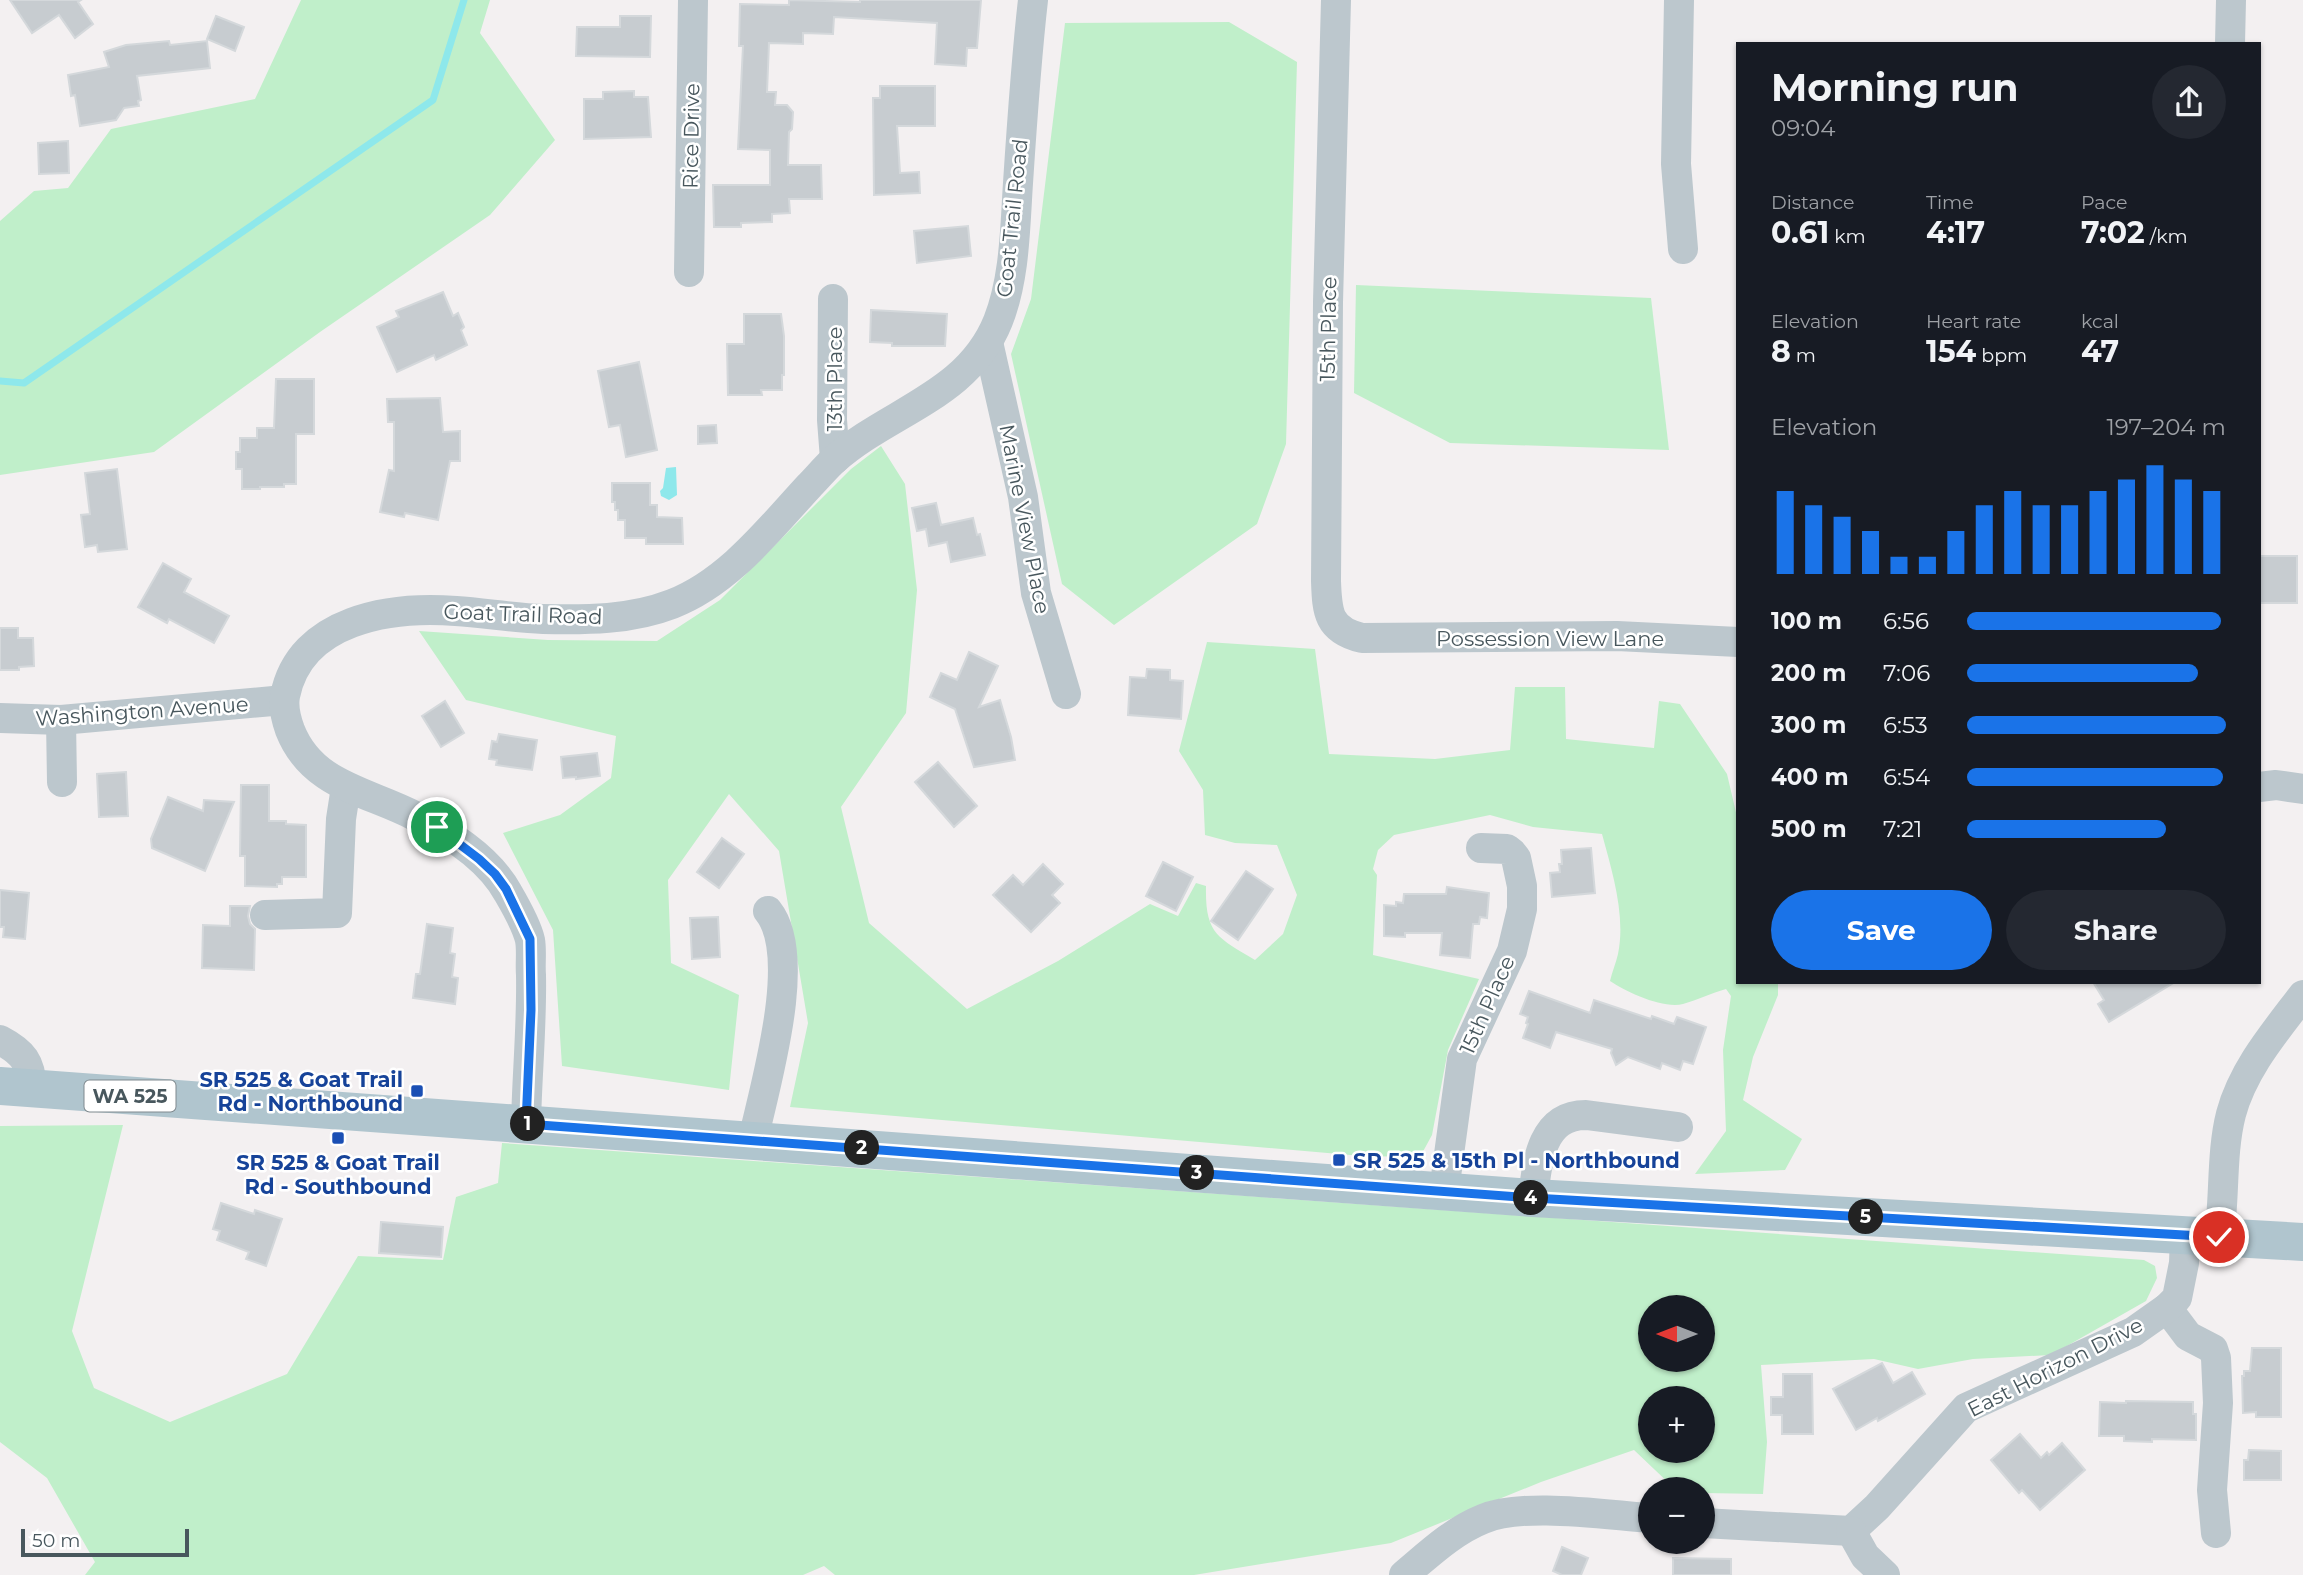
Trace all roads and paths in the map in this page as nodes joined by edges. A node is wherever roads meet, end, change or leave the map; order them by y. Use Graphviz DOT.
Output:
graph roads {
  1 [pos="693,0"];
  2 [pos="1033,0"];
  3 [pos="1336,0"];
  4 [pos="1679,0"];
  5 [pos="2231,0"];
  6 [pos="2230,42"];
  7 [pos="1684,249"];
  8 [pos="689,272"];
  9 [pos="834,299"];
  10 [pos="988,342"];
  11 [pos="835,459"];
  12 [pos="1362,638"];
  13 [pos="1736,642"];
  14 [pos="1066,694"];
  15 [pos="284,700"];
  16 [pos="0,718"];
  17 [pos="61,720"];
  18 [pos="62,782"];
  19 [pos="346,787"];
  20 [pos="2261,787"];
  21 [pos="2303,789"];
  22 [pos="1481,848"];
  23 [pos="768,911"];
  24 [pos="265,915"];
  25 [pos="2303,995"];
  26 [pos="0,1040"];
  27 [pos="16,1087"];
  28 [pos="526,1124"];
  29 [pos="1678,1127"];
  30 [pos="753,1140"];
  31 [pos="1444,1191"];
  32 [pos="1533,1198"];
  33 [pos="2202,1236"];
  34 [pos="2303,1242"];
  35 [pos="2167,1308"];
  36 [pos="1638,1517"];
  37 [pos="1715,1524"];
  38 [pos="1851,1531"];
  39 [pos="2216,1533"];
  40 [pos="1404,1575"];
  41 [pos="1885,1575"];
  1 -- 8 [label="street, Rice Drive"];
  2 -- 10 [label="street, Goat Trail Road"];
  3 -- 12 [label="street, 15th Place"];
  4 -- 7 [label="street"];
  5 -- 6 [label="street"];
  9 -- 11 [label="street, 13th Place"];
  10 -- 11 [label="street, Goat Trail Road"];
  10 -- 14 [label="street, Marine View Place"];
  11 -- 15 [label="street, Goat Trail Road"];
  12 -- 13 [label="street, Possession View Lane"];
  15 -- 17 [label="street, Washington Avenue"];
  15 -- 19 [label="street"];
  16 -- 17 [label="street, Washington Avenue"];
  17 -- 18 [label="street"];
  19 -- 24 [label="street"];
  19 -- 28 [label="street"];
  20 -- 21 [label="street"];
  22 -- 31 [label="street, 15th Place"];
  23 -- 30 [label="street"];
  25 -- 33 [label="street, East Horizon Drive"];
  26 -- 27 [label="street"];
  27 -- 28 [label="main road, WA 525"];
  28 -- 30 [label="main road, WA 525"];
  29 -- 32 [label="street"];
  30 -- 31 [label="main road, WA 525"];
  31 -- 32 [label="main road, WA 525"];
  32 -- 33 [label="main road, WA 525"];
  33 -- 34 [label="main road, WA 525"];
  33 -- 35 [label="street, East Horizon Drive"];
  35 -- 38 [label="street, East Horizon Drive"];
  35 -- 39 [label="street"];
  36 -- 40 [label="street"];
  37 -- 38 [label="street"];
  38 -- 41 [label="street"];
}
